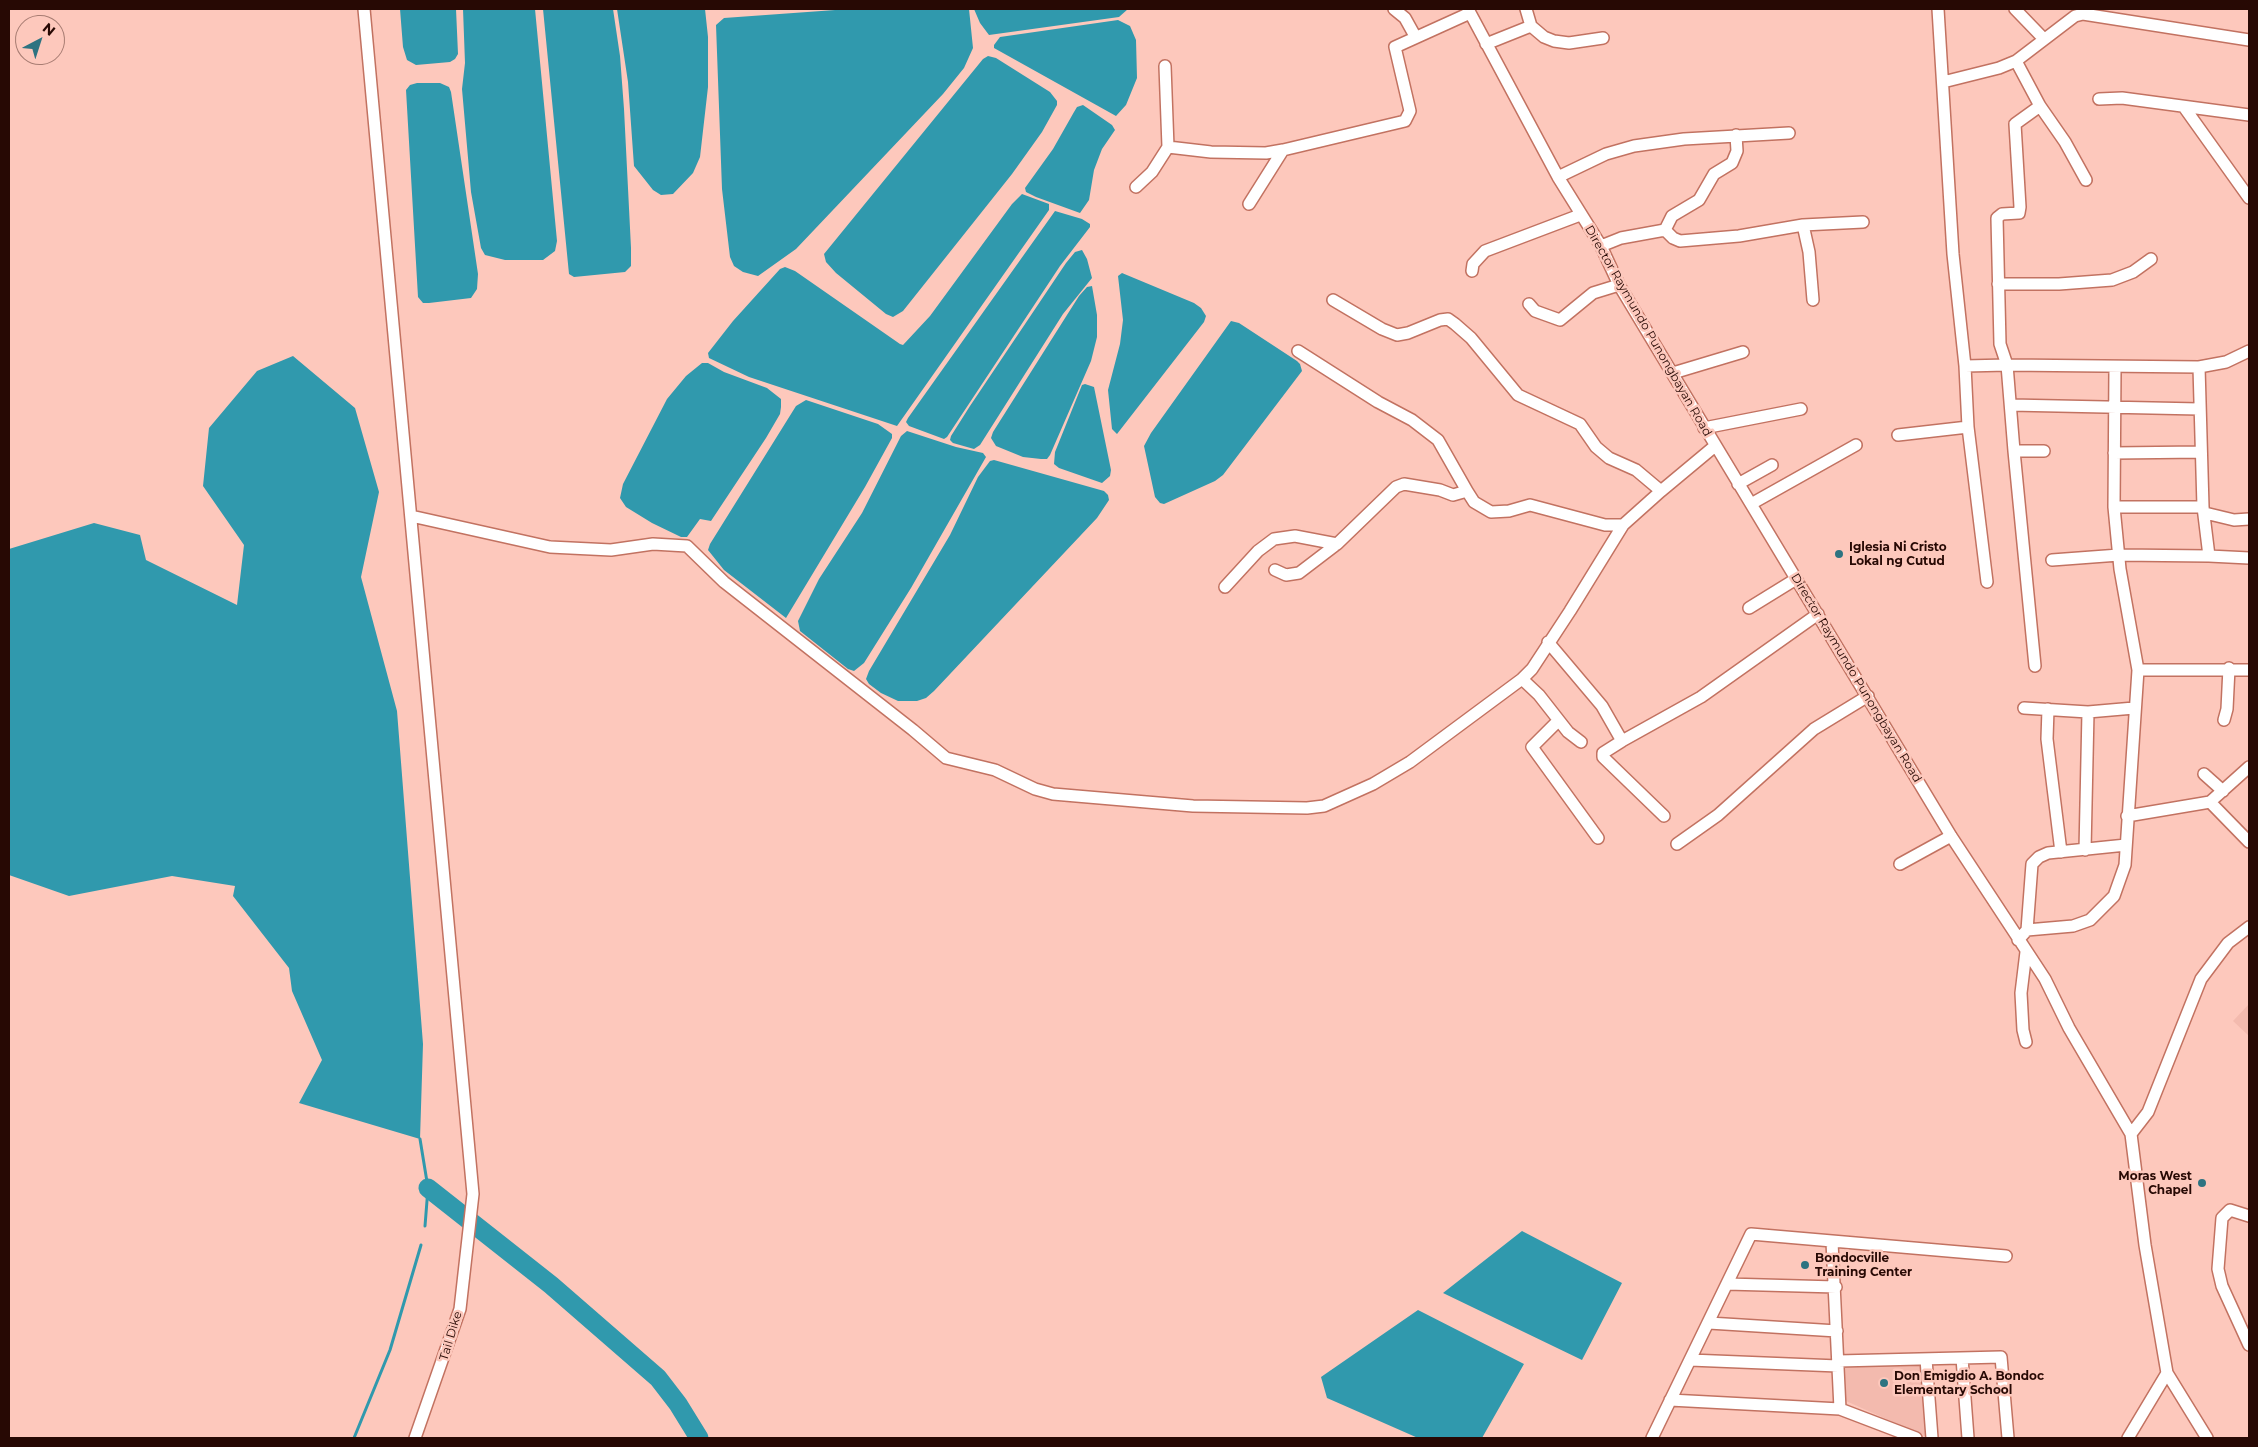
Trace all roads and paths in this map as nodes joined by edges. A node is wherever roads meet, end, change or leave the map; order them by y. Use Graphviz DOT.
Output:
graph roads {
  1 [pos="364,9"];
  2 [pos="1394,9"];
  3 [pos="1526,9"];
  4 [pos="1938,9"];
  5 [pos="2015,9"];
  6 [pos="1469,11"];
  7 [pos="1531,26"];
  8 [pos="1415,36"];
  9 [pos="1602,38"];
  10 [pos="2043,38"];
  11 [pos="2249,40"];
  12 [pos="1486,44"];
  13 [pos="2016,61"];
  14 [pos="1165,66"];
  15 [pos="1943,82"];
  16 [pos="2099,99"];
  17 [pos="2040,106"];
  18 [pos="2184,108"];
  19 [pos="2249,115"];
  20 [pos="1789,133"];
  21 [pos="1736,135"];
  22 [pos="1168,147"];
  23 [pos="1283,150"];
  24 [pos="1558,177"];
  25 [pos="2086,180"];
  26 [pos="1136,187"];
  27 [pos="2249,198"];
  28 [pos="1249,204"];
  29 [pos="1580,215"];
  30 [pos="1863,222"];
  31 [pos="1803,225"];
  32 [pos="1665,230"];
  33 [pos="1601,246"];
  34 [pos="2151,259"];
  35 [pos="1472,271"];
  36 [pos="1998,284"];
  37 [pos="1619,285"];
  38 [pos="1333,300"];
  39 [pos="1813,300"];
  40 [pos="1529,304"];
  41 [pos="1298,351"];
  42 [pos="2249,351"];
  43 [pos="1743,352"];
  44 [pos="2007,365"];
  45 [pos="1965,366"];
  46 [pos="2115,368"];
  47 [pos="2199,368"];
  48 [pos="1673,373"];
  49 [pos="2011,405"];
  50 [pos="2113,407"];
  51 [pos="1802,409"];
  52 [pos="2200,409"];
  53 [pos="1968,427"];
  54 [pos="1704,428"];
  55 [pos="1898,434"];
  56 [pos="1856,445"];
  57 [pos="1715,446"];
  58 [pos="2014,451"];
  59 [pos="2044,451"];
  60 [pos="2201,452"];
  61 [pos="2114,453"];
  62 [pos="1772,465"];
  63 [pos="1738,484"];
  64 [pos="1661,491"];
  65 [pos="1468,492"];
  66 [pos="1751,504"];
  67 [pos="2114,507"];
  68 [pos="2204,510"];
  69 [pos="411,516"];
  70 [pos="2249,519"];
  71 [pos="1623,525"];
  72 [pos="1337,544"];
  73 [pos="2118,555"];
  74 [pos="2209,556"];
  75 [pos="2249,558"];
  76 [pos="2052,560"];
  77 [pos="1275,570"];
  78 [pos="1796,579"];
  79 [pos="1987,582"];
  80 [pos="1225,587"];
  81 [pos="1749,608"];
  82 [pos="1818,614"];
  83 [pos="1548,642"];
  84 [pos="2035,666"];
  85 [pos="2229,668"];
  86 [pos="2138,670"];
  87 [pos="2249,670"];
  88 [pos="1522,679"];
  89 [pos="1868,696"];
  90 [pos="2024,708"];
  91 [pos="2134,708"];
  92 [pos="2048,709"];
  93 [pos="2088,712"];
  94 [pos="2224,720"];
  95 [pos="1558,721"];
  96 [pos="1622,740"];
  97 [pos="1582,742"];
  98 [pos="2249,766"];
  99 [pos="2204,774"];
  100 [pos="2223,791"];
  101 [pos="2210,802"];
  102 [pos="1664,816"];
  103 [pos="2127,816"];
  104 [pos="1951,836"];
  105 [pos="1598,838"];
  106 [pos="2249,842"];
  107 [pos="1677,844"];
  108 [pos="2126,846"];
  109 [pos="2085,850"];
  110 [pos="2061,852"];
  111 [pos="1900,864"];
  112 [pos="2249,927"];
  113 [pos="2027,930"];
  114 [pos="2018,940"];
  115 [pos="2026,952"];
  116 [pos="2026,1042"];
  117 [pos="2131,1134"];
  118 [pos="2249,1216"];
  119 [pos="1832,1242"];
  120 [pos="2006,1256"];
  121 [pos="1727,1284"];
  122 [pos="1836,1287"];
  123 [pos="1709,1323"];
  124 [pos="1837,1330"];
  125 [pos="2249,1345"];
  126 [pos="1962,1358"];
  127 [pos="1926,1359"];
  128 [pos="1690,1360"];
  129 [pos="1838,1364"];
  130 [pos="2167,1373"];
  131 [pos="1670,1400"];
  132 [pos="1840,1409"];
  133 [pos="415,1438"];
  134 [pos="1652,1438"];
  135 [pos="1916,1438"];
  136 [pos="1932,1438"];
  137 [pos="1968,1438"];
  138 [pos="2008,1438"];
  139 [pos="2128,1438"];
  140 [pos="2207,1438"];
  1 -- 69 [label="street, Tail Dike"];
  2 -- 8 [label="street"];
  3 -- 7 [label="street"];
  4 -- 15 [label="street"];
  5 -- 10 [label="street"];
  6 -- 8 [label="street"];
  6 -- 12 [label="street, Director Raymundo Punongbayan Road"];
  7 -- 9 [label="street"];
  7 -- 12 [label="street"];
  8 -- 23 [label="street"];
  10 -- 11 [label="street"];
  10 -- 13 [label="street"];
  12 -- 24 [label="street, Director Raymundo Punongbayan Road"];
  13 -- 15 [label="street"];
  13 -- 17 [label="street"];
  14 -- 22 [label="street"];
  15 -- 45 [label="street"];
  16 -- 18 [label="street"];
  17 -- 25 [label="street"];
  17 -- 36 [label="street"];
  18 -- 19 [label="street"];
  18 -- 27 [label="street"];
  20 -- 21 [label="street"];
  21 -- 24 [label="street"];
  21 -- 32 [label="street"];
  22 -- 23 [label="street"];
  22 -- 26 [label="street"];
  23 -- 28 [label="street"];
  24 -- 29 [label="street, Director Raymundo Punongbayan Road"];
  29 -- 33 [label="street, Director Raymundo Punongbayan Road"];
  29 -- 35 [label="street"];
  30 -- 31 [label="street"];
  31 -- 32 [label="street"];
  31 -- 39 [label="street"];
  32 -- 33 [label="street"];
  33 -- 37 [label="street, Director Raymundo Punongbayan Road"];
  34 -- 36 [label="street"];
  36 -- 44 [label="street"];
  37 -- 40 [label="street"];
  37 -- 48 [label="street, Director Raymundo Punongbayan Road"];
  38 -- 64 [label="street"];
  41 -- 65 [label="street"];
  42 -- 47 [label="street"];
  43 -- 48 [label="street"];
  44 -- 45 [label="street"];
  44 -- 46 [label="street"];
  44 -- 49 [label="street"];
  45 -- 53 [label="street"];
  46 -- 47 [label="street"];
  46 -- 50 [label="street"];
  47 -- 52 [label="street"];
  48 -- 54 [label="street, Director Raymundo Punongbayan Road"];
  49 -- 50 [label="street"];
  49 -- 58 [label="street"];
  50 -- 52 [label="street"];
  50 -- 61 [label="street"];
  51 -- 54 [label="street"];
  52 -- 60 [label="street"];
  53 -- 55 [label="street"];
  53 -- 79 [label="street"];
  54 -- 57 [label="street, Director Raymundo Punongbayan Road"];
  56 -- 66 [label="street"];
  57 -- 63 [label="street, Director Raymundo Punongbayan Road"];
  57 -- 64 [label="street"];
  58 -- 59 [label="street"];
  58 -- 84 [label="street"];
  60 -- 61 [label="street"];
  60 -- 68 [label="street"];
  61 -- 67 [label="street"];
  62 -- 63 [label="street"];
  63 -- 66 [label="street, Director Raymundo Punongbayan Road"];
  64 -- 71 [label="street"];
  65 -- 71 [label="street"];
  65 -- 72 [label="street"];
  66 -- 78 [label="street, Director Raymundo Punongbayan Road"];
  67 -- 68 [label="street"];
  67 -- 73 [label="street"];
  68 -- 70 [label="street"];
  68 -- 74 [label="street"];
  69 -- 88 [label="street"];
  69 -- 133 [label="street, Tail Dike"];
  71 -- 83 [label="street"];
  72 -- 77 [label="street"];
  72 -- 80 [label="street"];
  73 -- 74 [label="street"];
  73 -- 76 [label="street"];
  73 -- 86 [label="street"];
  74 -- 75 [label="street"];
  78 -- 81 [label="street"];
  78 -- 82 [label="street, Director Raymundo Punongbayan Road"];
  82 -- 89 [label="street, Director Raymundo Punongbayan Road"];
  82 -- 96 [label="street"];
  83 -- 88 [label="street"];
  83 -- 96 [label="street"];
  85 -- 86 [label="street"];
  85 -- 87 [label="street"];
  85 -- 94 [label="street"];
  86 -- 91 [label="street"];
  88 -- 95 [label="street"];
  89 -- 104 [label="street, Director Raymundo Punongbayan Road"];
  89 -- 107 [label="street"];
  90 -- 92 [label="street"];
  91 -- 93 [label="street"];
  91 -- 103 [label="street"];
  92 -- 93 [label="street"];
  92 -- 110 [label="street"];
  93 -- 109 [label="street"];
  95 -- 97 [label="street"];
  95 -- 105 [label="street"];
  96 -- 102 [label="street"];
  98 -- 100 [label="street"];
  99 -- 100 [label="street"];
  100 -- 101 [label="street"];
  101 -- 103 [label="street"];
  101 -- 106 [label="street"];
  103 -- 108 [label="street"];
  104 -- 111 [label="street"];
  104 -- 114 [label="street, Director Raymundo Punongbayan Road"];
  108 -- 109 [label="street"];
  108 -- 113 [label="street"];
  109 -- 110 [label="street"];
  110 -- 113 [label="street"];
  112 -- 117 [label="street"];
  113 -- 114 [label="street"];
  114 -- 115 [label="street, Director Raymundo Punongbayan Road"];
  115 -- 116 [label="street"];
  115 -- 117 [label="street, Director Raymundo Punongbayan Road"];
  117 -- 130 [label="street, Director Raymundo Punongbayan Road"];
  118 -- 125 [label="street"];
  119 -- 120 [label="street"];
  119 -- 121 [label="street"];
  119 -- 122 [label="street"];
  121 -- 122 [label="street"];
  121 -- 123 [label="street"];
  122 -- 124 [label="street"];
  123 -- 124 [label="street"];
  123 -- 128 [label="street"];
  124 -- 129 [label="street"];
  126 -- 127 [label="street"];
  126 -- 137 [label="street"];
  126 -- 138 [label="street"];
  127 -- 129 [label="street"];
  127 -- 136 [label="street"];
  128 -- 129 [label="street"];
  128 -- 131 [label="street"];
  129 -- 132 [label="street"];
  130 -- 139 [label="street"];
  130 -- 140 [label="street"];
  131 -- 132 [label="street"];
  131 -- 134 [label="street"];
  132 -- 135 [label="street"];
}
